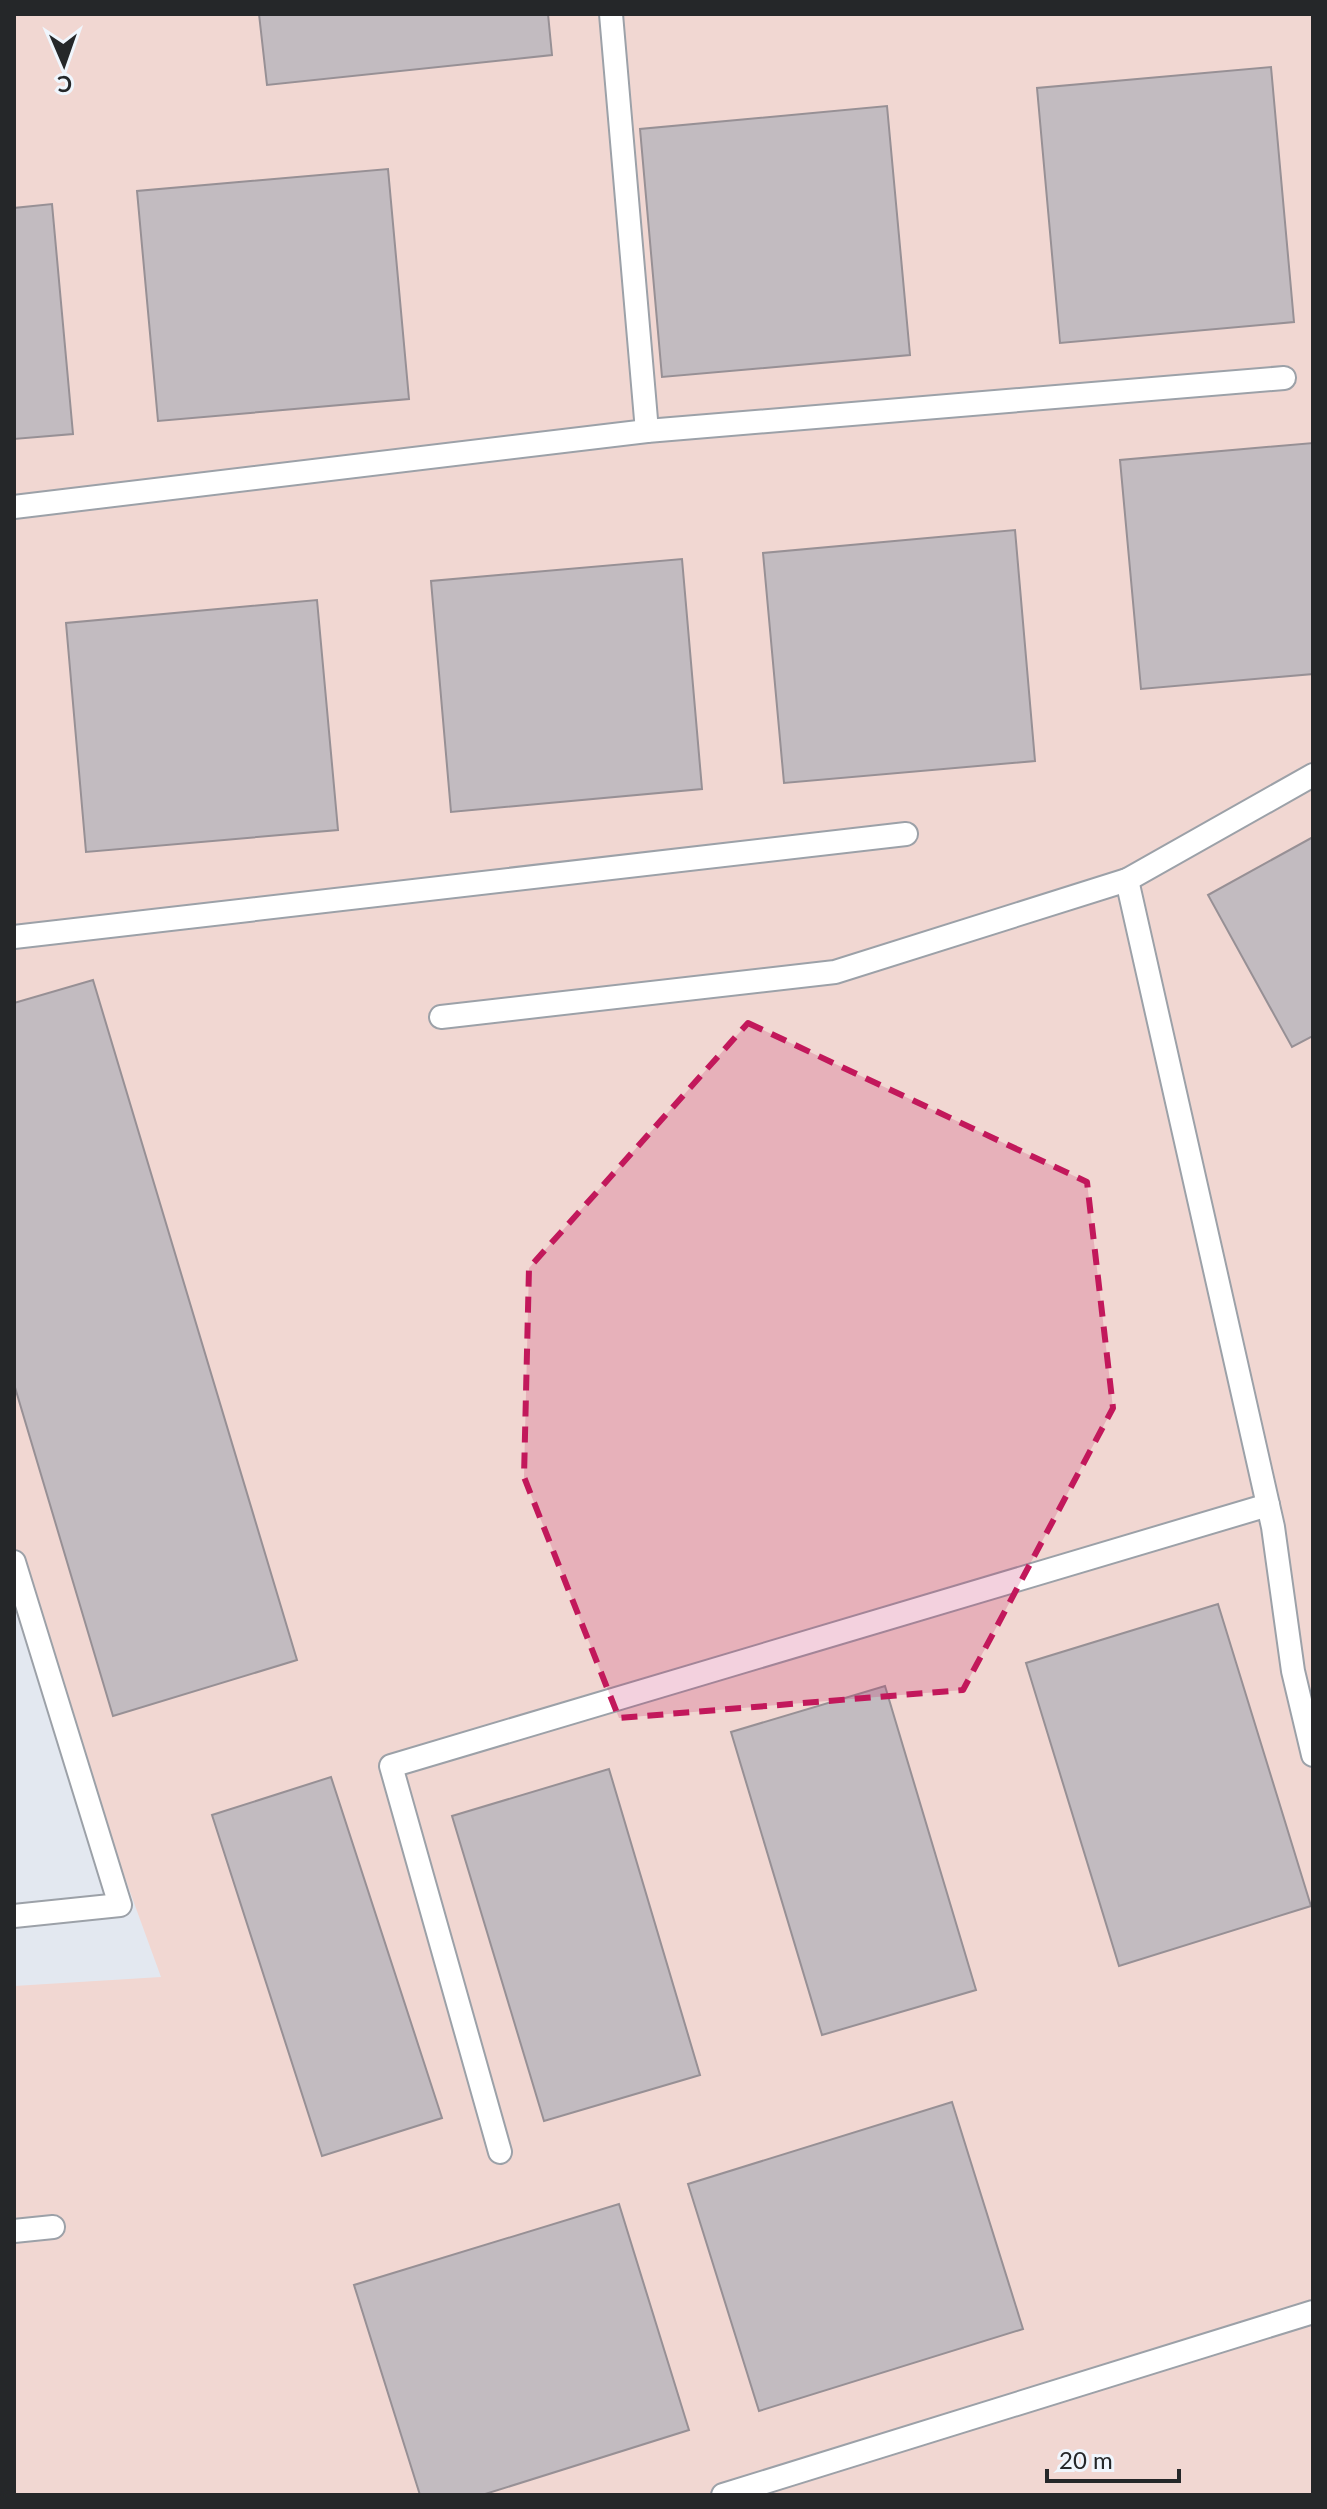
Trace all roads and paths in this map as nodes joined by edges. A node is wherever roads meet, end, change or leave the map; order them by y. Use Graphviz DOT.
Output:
graph roads {
  1 [pos="611,14"];
  2 [pos="1284,378"];
  3 [pos="647,431"];
  4 [pos="14,507"];
  5 [pos="1313,775"];
  6 [pos="906,834"];
  7 [pos="1127,880"];
  8 [pos="14,937"];
  9 [pos="441,1017"];
  10 [pos="1268,1505"];
  11 [pos="14,1562"];
  12 [pos="1313,1755"];
  13 [pos="14,1916"];
  14 [pos="500,2152"];
  15 [pos="53,2227"];
  16 [pos="14,2231"];
  17 [pos="1313,2312"];
  18 [pos="723,2495"];
  1 -- 3 [label="lane"];
  2 -- 3 [label="lane"];
  3 -- 4 [label="lane"];
  5 -- 7 [label="lane"];
  6 -- 8 [label="lane"];
  7 -- 9 [label="lane"];
  7 -- 10 [label="lane"];
  10 -- 12 [label="lane"];
  10 -- 14 [label="lane"];
  11 -- 13 [label="lane"];
  15 -- 16 [label="lane"];
  17 -- 18 [label="lane"];
}
